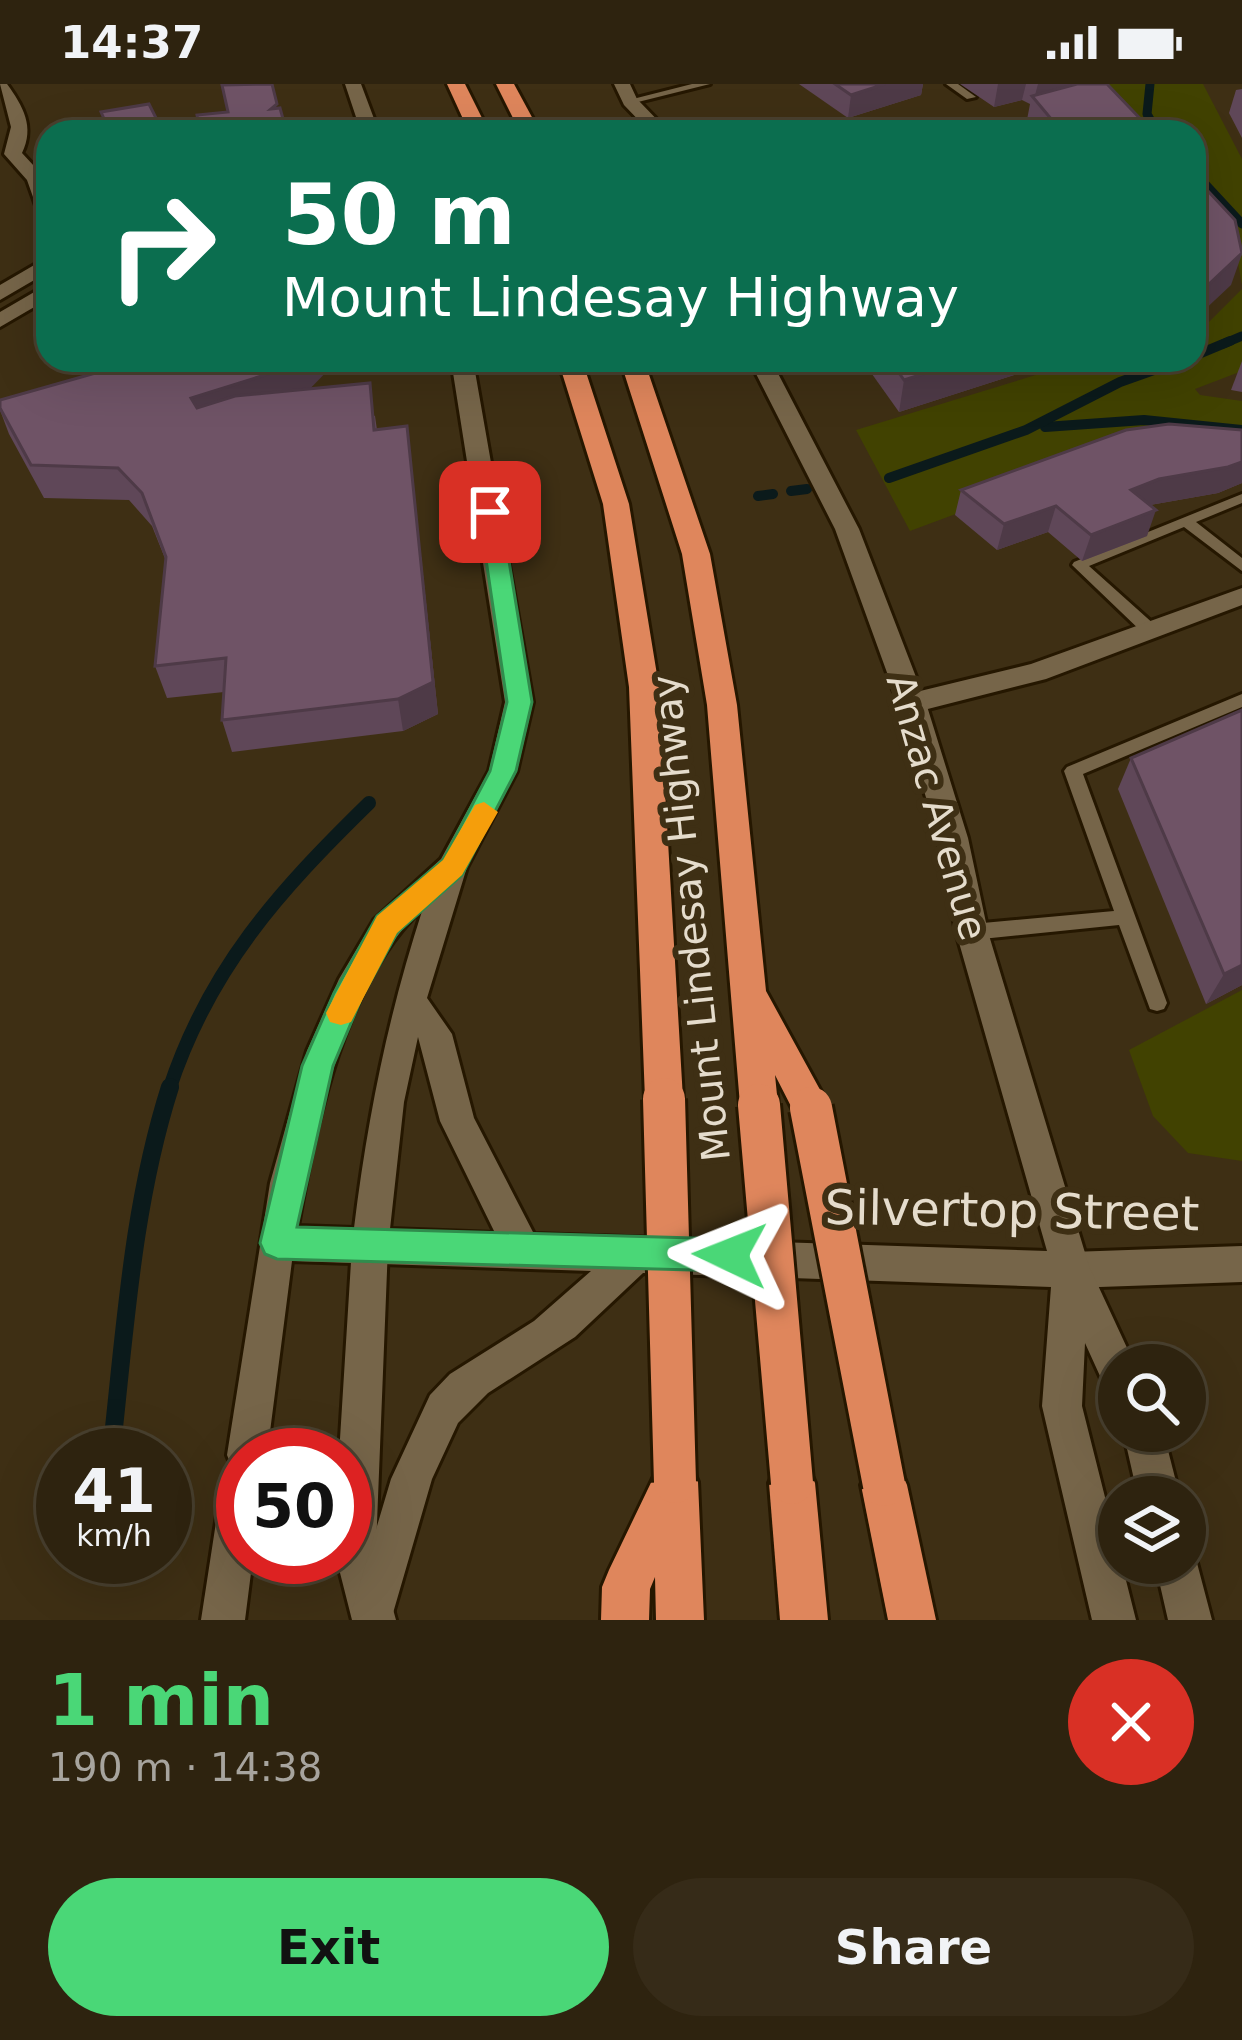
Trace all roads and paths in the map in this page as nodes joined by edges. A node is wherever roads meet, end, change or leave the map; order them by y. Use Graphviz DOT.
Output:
graph roads {
  1 [pos="353,84"];
  2 [pos="456,84"];
  3 [pos="505,84"];
  4 [pos="705,84"];
  5 [pos="951,84"];
  6 [pos="0,86"];
  7 [pos="626,92"];
  8 [pos="971,97"];
  9 [pos="366,120"];
  10 [pos="473,120"];
  11 [pos="524,120"];
  12 [pos="650,120"];
  13 [pos="7,155"];
  14 [pos="36,178"];
  15 [pos="36,271"];
  16 [pos="0,294"];
  17 [pos="36,298"];
  18 [pos="0,321"];
  19 [pos="464,372"];
  20 [pos="574,372"];
  21 [pos="636,372"];
  22 [pos="766,372"];
  23 [pos="1242,498"];
  24 [pos="1186,521"];
  25 [pos="1242,566"];
  26 [pos="1242,596"];
  27 [pos="1150,630"];
  28 [pos="1242,700"];
  29 [pos="912,704"];
  30 [pos="452,867"];
  31 [pos="1126,917"];
  32 [pos="972,932"];
  33 [pos="751,990"];
  34 [pos="410,1000"];
  35 [pos="1157,1003"];
  36 [pos="277,1243"];
  37 [pos="370,1246"];
  38 [pos="522,1249"];
  39 [pos="639,1252"];
  40 [pos="1242,1264"];
  41 [pos="1071,1270"];
  42 [pos="1105,1344"];
  43 [pos="251,1428"];
  44 [pos="675,1481"];
  45 [pos="228,1584"];
  46 [pos="1181,1584"];
  47 [pos="374,1615"];
  48 [pos="223,1620"];
  49 [pos="625,1620"];
  50 [pos="680,1620"];
  51 [pos="804,1620"];
  52 [pos="912,1620"];
  53 [pos="1114,1620"];
  54 [pos="1190,1620"];
  1 -- 9 [label="main road"];
  2 -- 10 [label="highway"];
  3 -- 11 [label="highway"];
  4 -- 7 [label="lane"];
  5 -- 8 [label="lane"];
  6 -- 13 [label="main road"];
  7 -- 12 [label="main road"];
  13 -- 14 [label="main road"];
  15 -- 16 [label="main road"];
  17 -- 18 [label="main road"];
  19 -- 30 [label="main road"];
  20 -- 44 [label="highway, Mount Lindesay Highway, bridge"];
  21 -- 33 [label="highway, Mount Lindesay Highway"];
  22 -- 29 [label="main road, Anzac Avenue"];
  23 -- 24 [label="lane"];
  24 -- 25 [label="lane"];
  24 -- 27 [label="lane"];
  26 -- 27 [label="main road"];
  27 -- 29 [label="main road"];
  28 -- 31 [label="lane"];
  29 -- 32 [label="main road, Anzac Avenue"];
  30 -- 34 [label="main road"];
  30 -- 36 [label="main road"];
  31 -- 32 [label="lane"];
  31 -- 35 [label="lane"];
  32 -- 41 [label="main road, Anzac Avenue"];
  33 -- 51 [label="highway, Mount Lindesay Highway, bridge"];
  33 -- 52 [label="highway, bridge"];
  34 -- 37 [label="main road"];
  34 -- 38 [label="main road"];
  36 -- 37 [label="main road, Silvertop Street"];
  36 -- 43 [label="main road"];
  37 -- 38 [label="main road, Silvertop Street"];
  37 -- 47 [label="main road"];
  38 -- 39 [label="main road, Silvertop Street"];
  39 -- 41 [label="main road, Silvertop Street"];
  39 -- 47 [label="main road"];
  40 -- 41 [label="main road, Silvertop Street"];
  41 -- 42 [label="main road, Anzac Avenue"];
  41 -- 53 [label="main road, Anzac Avenue"];
  44 -- 49 [label="highway"];
  44 -- 50 [label="highway, Mount Lindesay Highway"];
  45 -- 48 [label="main road"];
  46 -- 54 [label="main road"];
}
